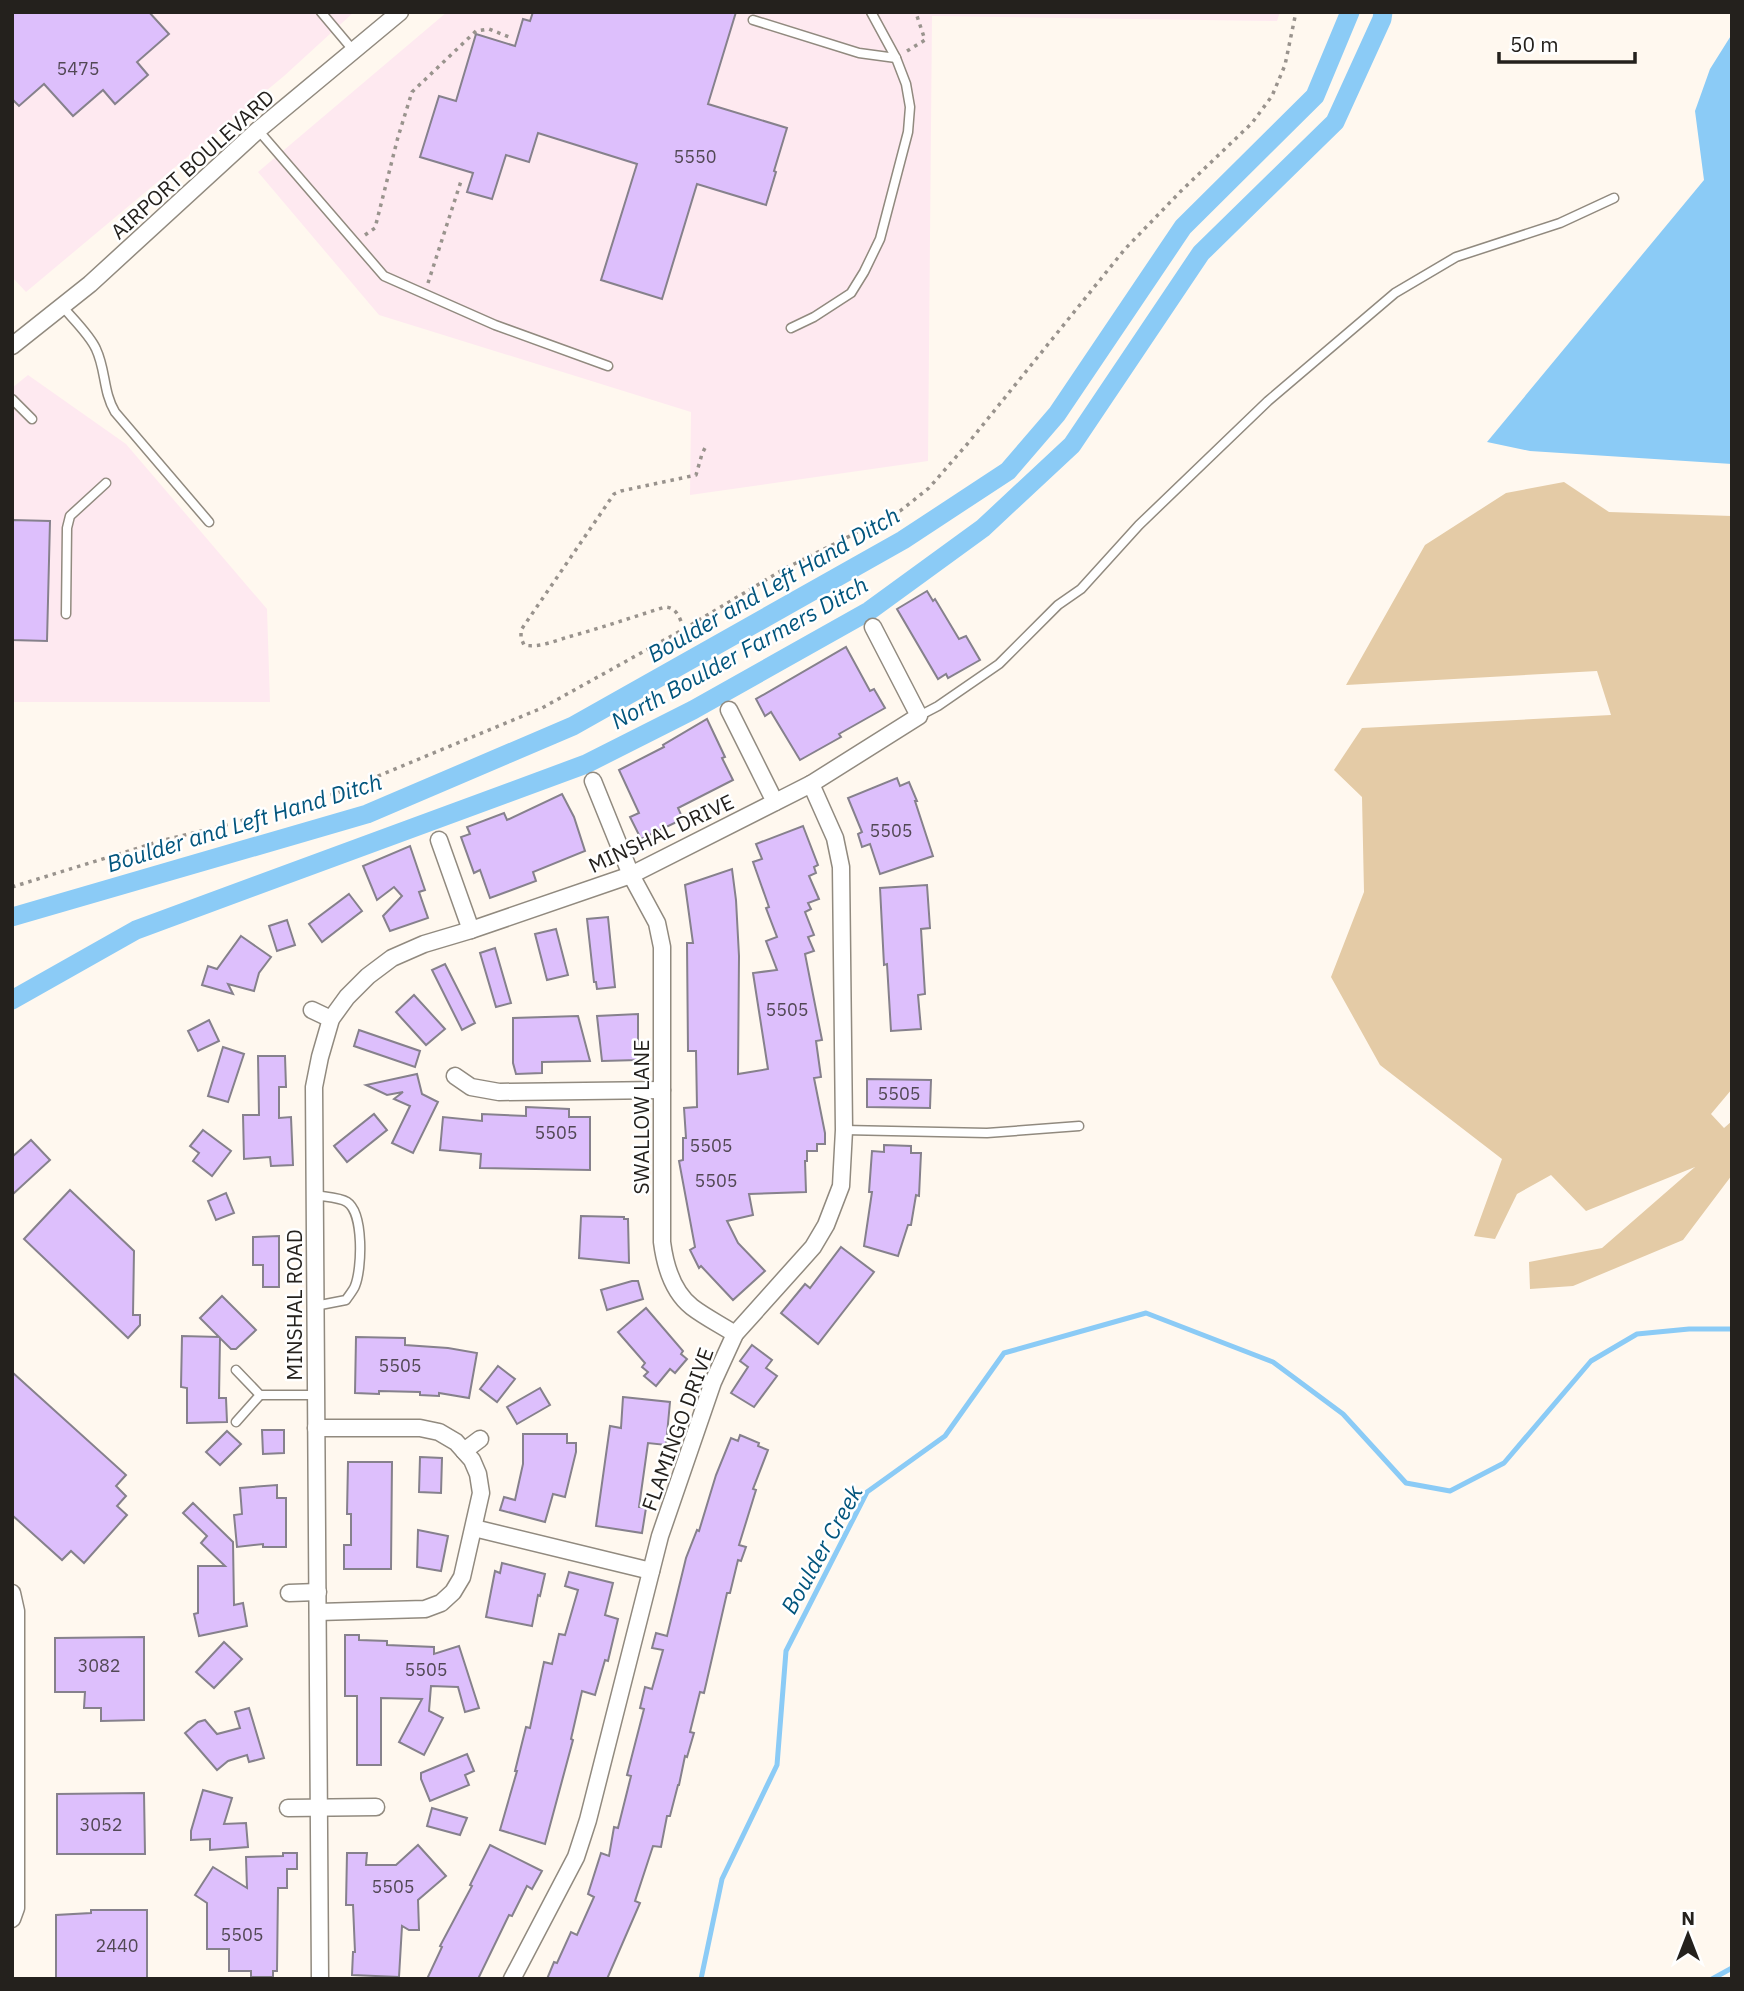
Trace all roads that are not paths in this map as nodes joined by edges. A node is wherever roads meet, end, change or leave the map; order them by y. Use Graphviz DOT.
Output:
graph roads {
  1 [pos="321,12"];
  2 [pos="400,12"];
  3 [pos="871,12"];
  4 [pos="753,20"];
  5 [pos="353,50"];
  6 [pos="897,61"];
  7 [pos="258,130"];
  8 [pos="1614,198"];
  9 [pos="62,306"];
  10 [pos="791,328"];
  11 [pos="12,346"];
  12 [pos="608,366"];
  13 [pos="12,400"];
  14 [pos="32,419"];
  15 [pos="106,483"];
  16 [pos="209,522"];
  17 [pos="66,614"];
  18 [pos="873,627"];
  19 [pos="729,710"];
  20 [pos="919,716"];
  21 [pos="593,781"];
  22 [pos="811,784"];
  23 [pos="775,802"];
  24 [pos="439,840"];
  25 [pos="631,875"];
  26 [pos="471,930"];
  27 [pos="312,1010"];
  28 [pos="331,1019"];
  29 [pos="455,1076"];
  30 [pos="662,1090"];
  31 [pos="1079,1126"];
  32 [pos="844,1130"];
  33 [pos="315,1195"];
  34 [pos="315,1306"];
  35 [pos="735,1334"];
  36 [pos="236,1370"];
  37 [pos="260,1395"];
  38 [pos="316,1395"];
  39 [pos="236,1422"];
  40 [pos="316,1427"];
  41 [pos="480,1439"];
  42 [pos="464,1451"];
  43 [pos="474,1528"];
  44 [pos="651,1572"];
  45 [pos="289,1592"];
  46 [pos="318,1592"];
  47 [pos="12,1593"];
  48 [pos="318,1612"];
  49 [pos="319,1807"];
  50 [pos="376,1807"];
  51 [pos="288,1808"];
  52 [pos="12,1919"];
  53 [pos="320,1979"];
  54 [pos="512,1979"];
  1 -- 5 [label="lane"];
  2 -- 5 [label="street, AIRPORT BOULEVARD"];
  3 -- 6 [label="lane"];
  4 -- 6 [label="lane"];
  5 -- 7 [label="street, AIRPORT BOULEVARD"];
  6 -- 10 [label="lane"];
  7 -- 9 [label="street, AIRPORT BOULEVARD"];
  7 -- 12 [label="lane"];
  8 -- 20 [label="lane"];
  9 -- 11 [label="street, AIRPORT BOULEVARD"];
  9 -- 16 [label="lane"];
  13 -- 14 [label="lane"];
  15 -- 17 [label="lane"];
  18 -- 20 [label="street"];
  19 -- 23 [label="street"];
  20 -- 22 [label="street, MINSHAL DRIVE"];
  21 -- 25 [label="street, SWALLOW LANE"];
  22 -- 23 [label="street, MINSHAL DRIVE"];
  22 -- 32 [label="street, FLAMINGO DRIVE"];
  23 -- 25 [label="street, MINSHAL DRIVE"];
  24 -- 26 [label="street"];
  25 -- 26 [label="street, MINSHAL DRIVE"];
  25 -- 30 [label="street, SWALLOW LANE"];
  26 -- 28 [label="street, MINSHAL DRIVE"];
  27 -- 28 [label="street"];
  28 -- 33 [label="street, MINSHAL ROAD"];
  29 -- 30 [label="street"];
  30 -- 35 [label="street, SWALLOW LANE"];
  31 -- 32 [label="lane"];
  32 -- 35 [label="street, FLAMINGO DRIVE"];
  33 -- 34 [label="street, MINSHAL ROAD"];
  33 -- 34 [label="lane"];
  34 -- 38 [label="street, MINSHAL ROAD"];
  35 -- 44 [label="street, FLAMINGO DRIVE"];
  36 -- 37 [label="lane"];
  37 -- 38 [label="lane"];
  37 -- 39 [label="lane"];
  38 -- 40 [label="street, MINSHAL ROAD"];
  40 -- 42 [label="street"];
  40 -- 46 [label="street, MINSHAL ROAD"];
  41 -- 42 [label="street"];
  42 -- 43 [label="street"];
  43 -- 44 [label="street"];
  43 -- 48 [label="street"];
  44 -- 54 [label="street, FLAMINGO DRIVE"];
  45 -- 46 [label="street"];
  46 -- 48 [label="street, MINSHAL ROAD"];
  47 -- 52 [label="street"];
  48 -- 49 [label="street, MINSHAL ROAD"];
  49 -- 50 [label="street"];
  49 -- 51 [label="street"];
  49 -- 53 [label="street, MINSHAL ROAD"];
}
